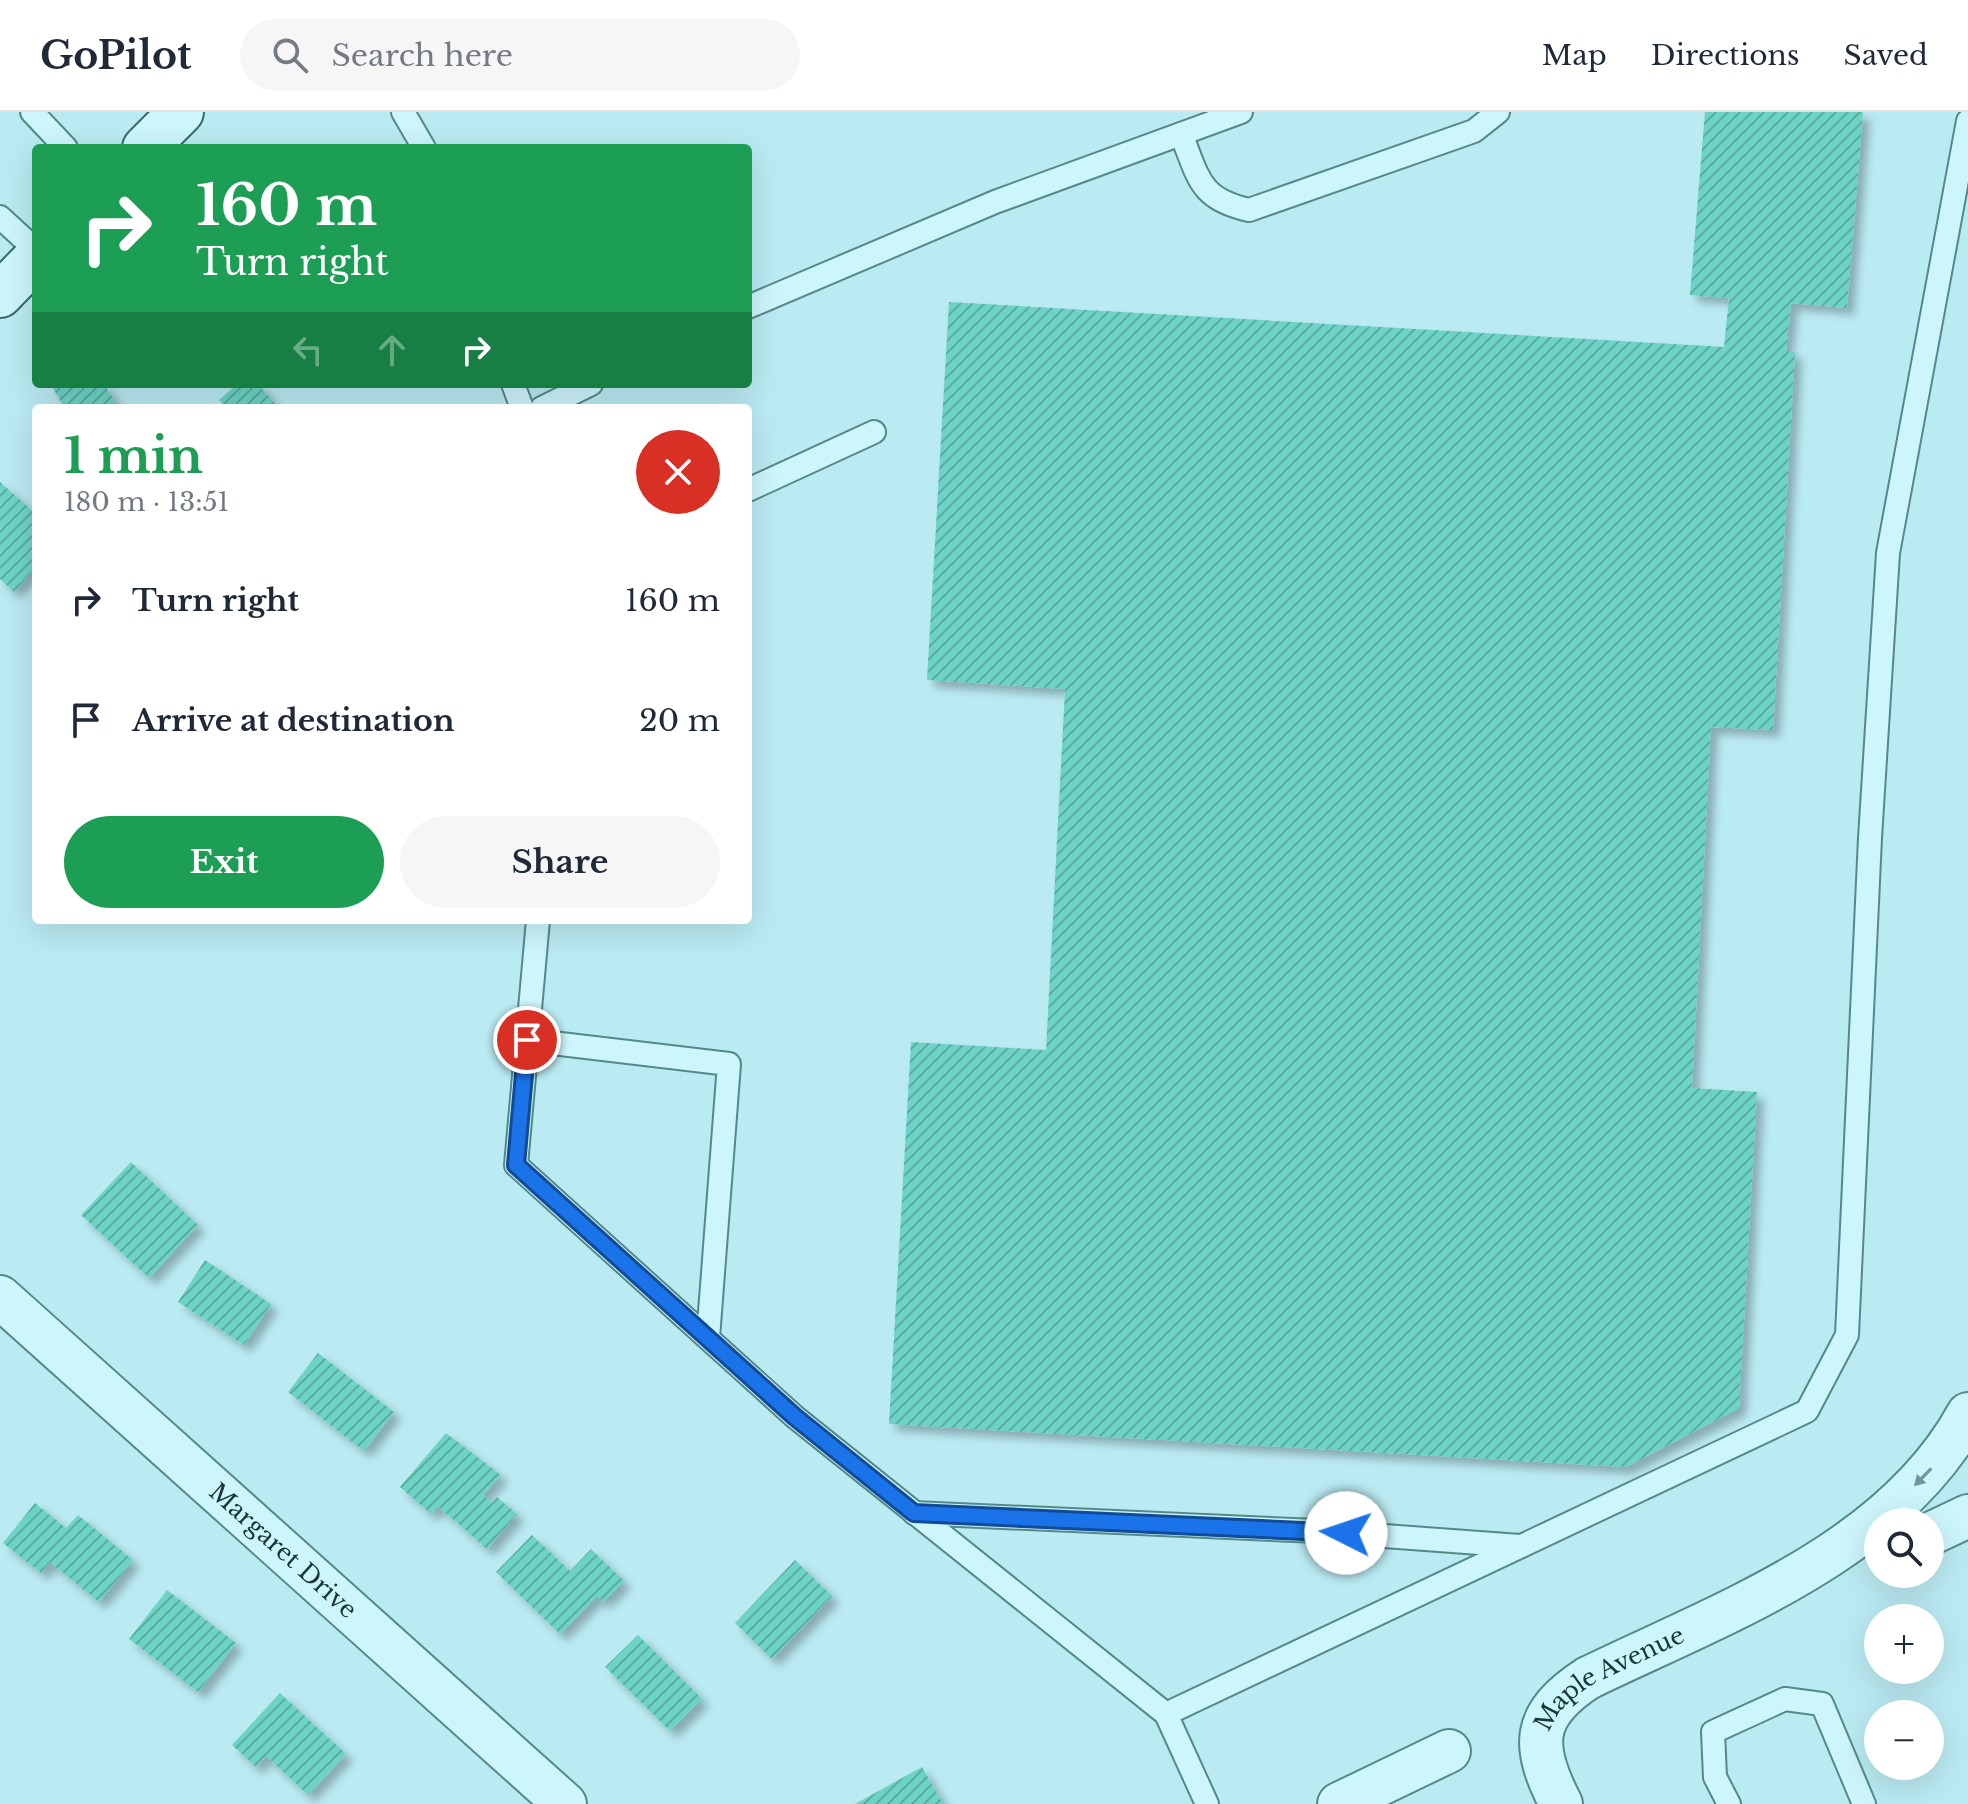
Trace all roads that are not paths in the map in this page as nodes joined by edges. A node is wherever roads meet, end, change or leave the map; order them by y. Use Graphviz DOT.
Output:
graph roads {
  1 [pos="32,112"];
  2 [pos="181,112"];
  3 [pos="403,112"];
  4 [pos="1241,112"];
  5 [pos="1498,112"];
  6 [pos="1968,121"];
  7 [pos="1181,134"];
  8 [pos="62,144"];
  9 [pos="149,144"];
  10 [pos="422,144"];
  11 [pos="0,217"];
  12 [pos="32,246"];
  13 [pos="32,262"];
  14 [pos="0,295"];
  15 [pos="752,305"];
  16 [pos="583,388"];
  17 [pos="550,404"];
  18 [pos="874,432"];
  19 [pos="752,488"];
  20 [pos="538,924"];
  21 [pos="527,1040"];
  22 [pos="0,1297"];
  23 [pos="708,1338"];
  24 [pos="1968,1414"];
  25 [pos="914,1513"];
  26 [pos="1968,1516"];
  27 [pos="1944,1527"];
  28 [pos="1521,1546"];
  29 [pos="1864,1562"];
  30 [pos="1757,1596"];
  31 [pos="1166,1714"];
  32 [pos="1449,1751"];
  33 [pos="565,1804"];
  34 [pos="1207,1804"];
  35 [pos="1339,1804"];
  36 [pos="1561,1804"];
  37 [pos="1729,1804"];
  38 [pos="1864,1804"];
  1 -- 8 [label="lane"];
  2 -- 9 [label="street"];
  3 -- 10 [label="lane"];
  4 -- 7 [label="lane"];
  5 -- 7 [label="lane"];
  6 -- 28 [label="lane"];
  7 -- 15 [label="lane"];
  11 -- 12 [label="lane"];
  13 -- 14 [label="street"];
  16 -- 17 [label="lane"];
  18 -- 19 [label="lane"];
  20 -- 21 [label="lane"];
  21 -- 23 [label="lane"];
  21 -- 23 [label="lane"];
  22 -- 33 [label="street, Margaret Drive"];
  23 -- 25 [label="lane"];
  24 -- 30 [label="street, Maple Avenue, one-way"];
  25 -- 28 [label="lane"];
  25 -- 31 [label="lane"];
  26 -- 27 [label="street"];
  28 -- 31 [label="lane"];
  29 -- 30 [label="street, Maple Avenue"];
  30 -- 36 [label="street, Maple Avenue"];
  31 -- 34 [label="lane"];
  32 -- 35 [label="street"];
  37 -- 38 [label="lane"];
}
